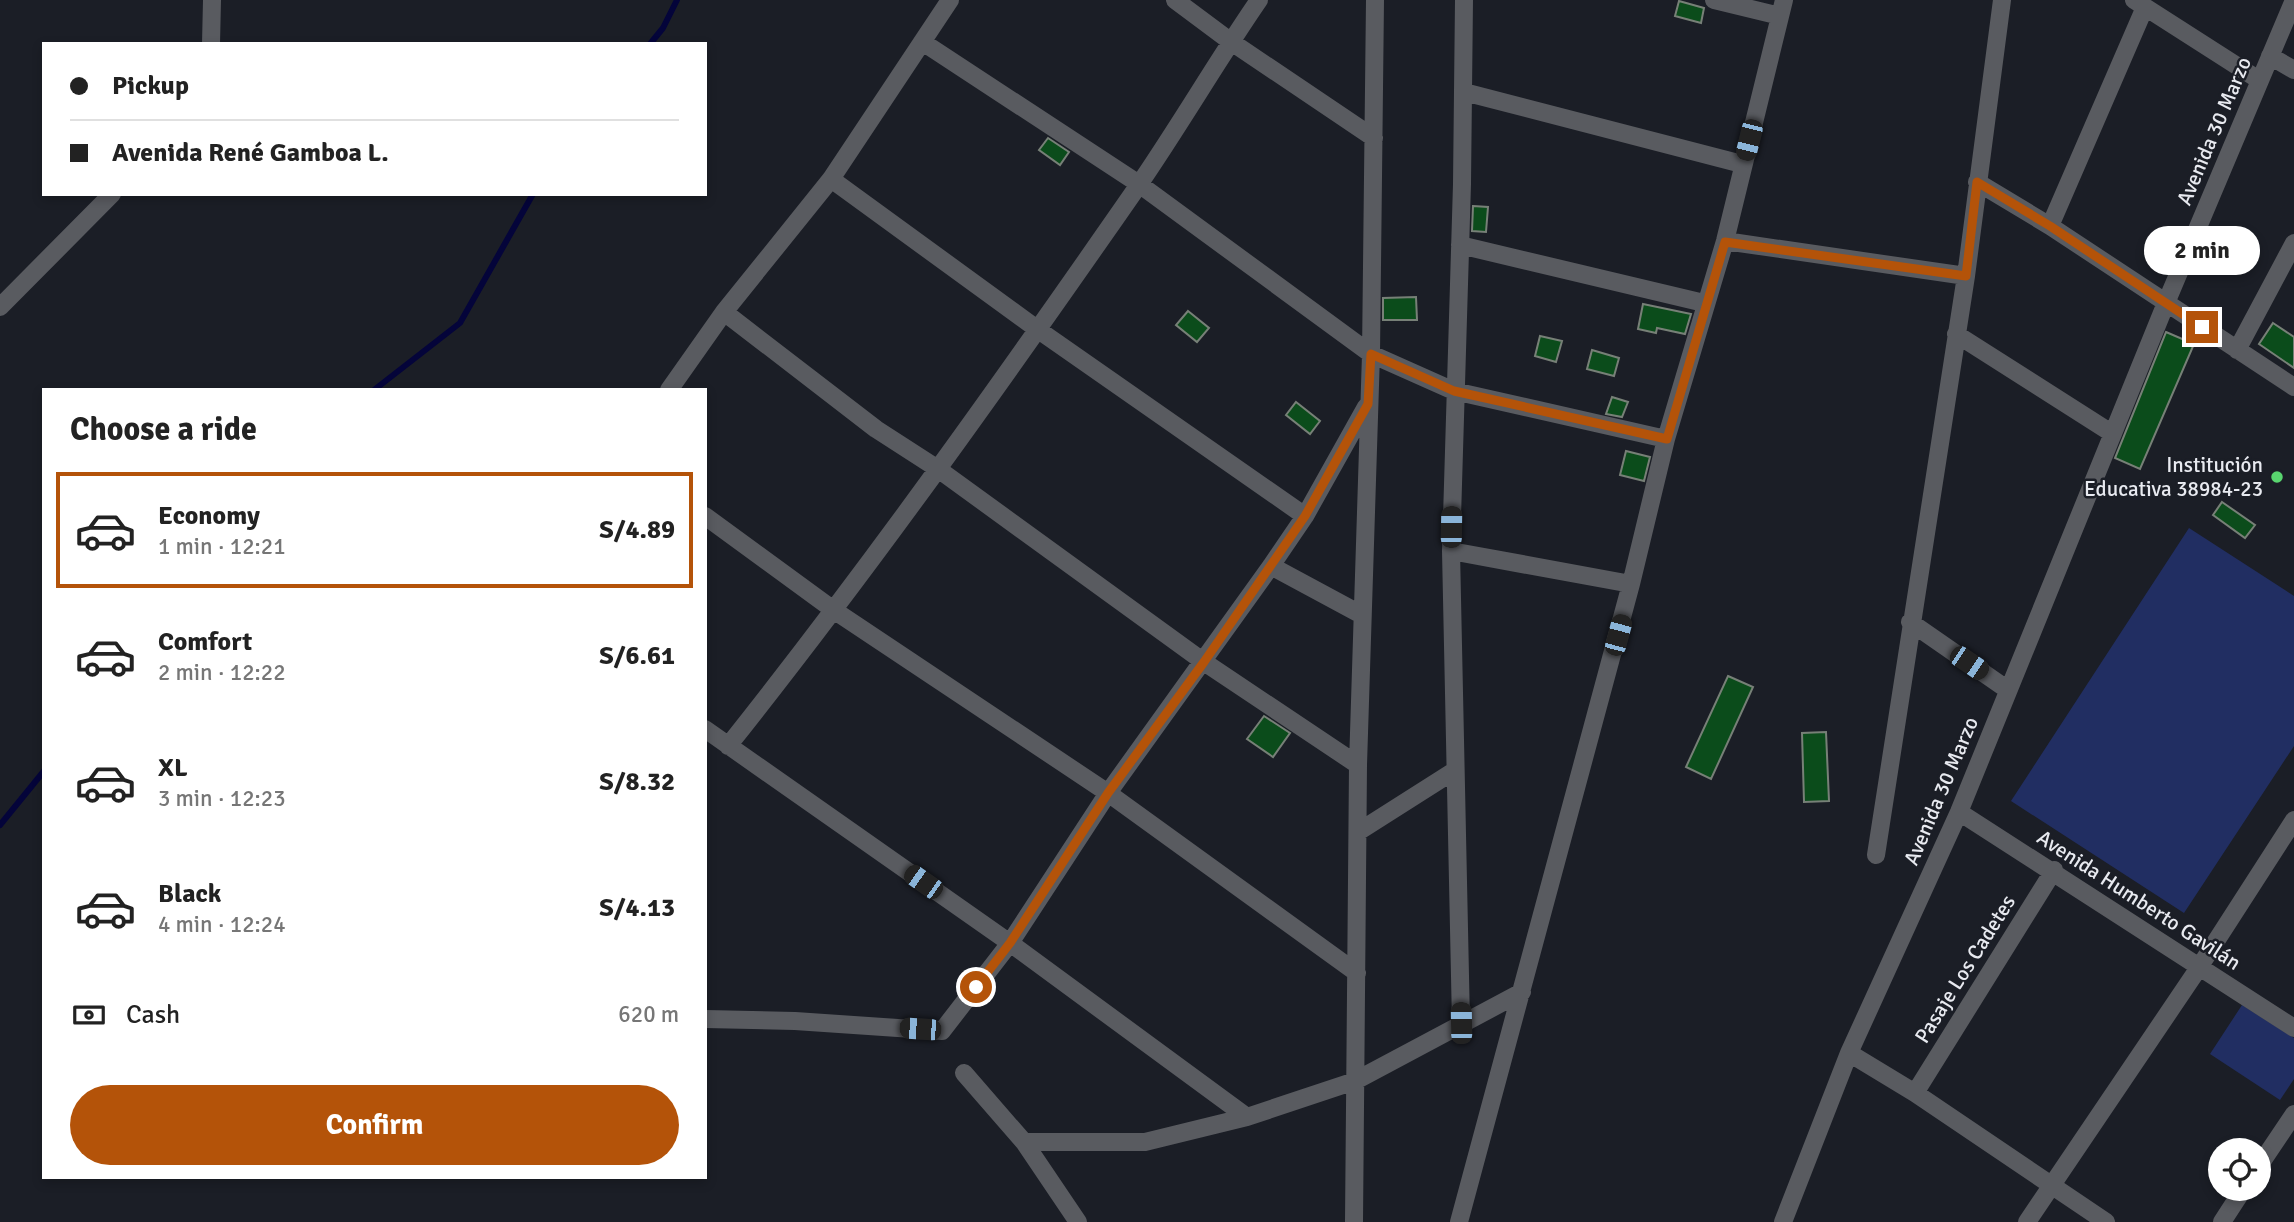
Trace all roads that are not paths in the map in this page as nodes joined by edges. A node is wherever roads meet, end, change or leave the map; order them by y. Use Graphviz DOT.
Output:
graph roads {
  1 [pos="212,0"];
  2 [pos="950,0"];
  3 [pos="1175,0"];
  4 [pos="1259,0"];
  5 [pos="1375,0"];
  6 [pos="1464,0"];
  7 [pos="1714,0"];
  8 [pos="2002,0"];
  9 [pos="2294,0"];
  10 [pos="2139,4"];
  11 [pos="1782,8"];
  12 [pos="1230,41"];
  13 [pos="211,42"];
  14 [pos="924,43"];
  15 [pos="2270,56"];
  16 [pos="2294,70"];
  17 [pos="2259,80"];
  18 [pos="1464,92"];
  19 [pos="1374,138"];
  20 [pos="1742,164"];
  21 [pos="831,179"];
  22 [pos="1977,182"];
  23 [pos="1139,184"];
  24 [pos="110,196"];
  25 [pos="2050,226"];
  26 [pos="1725,242"];
  27 [pos="2294,243"];
  28 [pos="1460,245"];
  29 [pos="32,271"];
  30 [pos="1966,276"];
  31 [pos="0,298"];
  32 [pos="1704,303"];
  33 [pos="2166,303"];
  34 [pos="0,307"];
  35 [pos="724,312"];
  36 [pos="1037,329"];
  37 [pos="1956,334"];
  38 [pos="2236,351"];
  39 [pos="1371,354"];
  40 [pos="2294,387"];
  41 [pos="670,388"];
  42 [pos="1454,391"];
  43 [pos="1368,404"];
  44 [pos="2113,433"];
  45 [pos="1667,439"];
  46 [pos="938,469"];
  47 [pos="1305,516"];
  48 [pos="707,517"];
  49 [pos="1451,551"];
  50 [pos="1271,566"];
  51 [pos="1631,584"];
  52 [pos="835,611"];
  53 [pos="1362,615"];
  54 [pos="1910,622"];
  55 [pos="1204,662"];
  56 [pos="2008,690"];
  57 [pos="707,730"];
  58 [pos="728,746"];
  59 [pos="1358,765"];
  60 [pos="1454,771"];
  61 [pos="1108,793"];
  62 [pos="1959,812"];
  63 [pos="2294,820"];
  64 [pos="1358,832"];
  65 [pos="1876,855"];
  66 [pos="2053,870"];
  67 [pos="1010,943"];
  68 [pos="2200,967"];
  69 [pos="1357,973"];
  70 [pos="1522,992"];
  71 [pos="707,1019"];
  72 [pos="1461,1023"];
  73 [pos="2294,1028"];
  74 [pos="1849,1053"];
  75 [pos="964,1073"];
  76 [pos="1355,1081"];
  77 [pos="1914,1093"];
  78 [pos="2294,1114"];
  79 [pos="1247,1116"];
  80 [pos="1024,1142"];
  81 [pos="2271,1148"];
  82 [pos="2052,1184"];
  83 [pos="2236,1201"];
  84 [pos="1078,1222"];
  85 [pos="1353,1222"];
  86 [pos="1459,1222"];
  87 [pos="1783,1222"];
  88 [pos="2026,1222"];
  89 [pos="2106,1222"];
  90 [pos="2222,1222"];
  1 -- 13 [label="street"];
  2 -- 14 [label="street"];
  3 -- 12 [label="street"];
  4 -- 12 [label="street"];
  5 -- 19 [label="street"];
  6 -- 18 [label="street"];
  7 -- 11 [label="street"];
  8 -- 22 [label="street"];
  9 -- 15 [label="street, Avenida 30 Marzo"];
  10 -- 17 [label="street"];
  10 -- 25 [label="street"];
  11 -- 20 [label="street"];
  12 -- 19 [label="street"];
  12 -- 23 [label="street"];
  14 -- 21 [label="street"];
  14 -- 23 [label="street"];
  15 -- 16 [label="street"];
  15 -- 17 [label="street, Avenida 30 Marzo"];
  17 -- 33 [label="street, Avenida 30 Marzo"];
  18 -- 20 [label="street"];
  18 -- 28 [label="street"];
  19 -- 39 [label="street"];
  20 -- 26 [label="street"];
  21 -- 35 [label="street"];
  21 -- 36 [label="street"];
  22 -- 25 [label="street"];
  22 -- 30 [label="street"];
  23 -- 36 [label="street"];
  23 -- 39 [label="street"];
  24 -- 29 [label="street"];
  25 -- 33 [label="street"];
  26 -- 30 [label="street"];
  26 -- 32 [label="street"];
  27 -- 38 [label="street"];
  28 -- 32 [label="street"];
  28 -- 42 [label="street"];
  29 -- 31 [label="street"];
  29 -- 34 [label="street"];
  30 -- 37 [label="street"];
  32 -- 45 [label="street"];
  33 -- 38 [label="street"];
  33 -- 44 [label="street, Avenida 30 Marzo"];
  35 -- 41 [label="street"];
  35 -- 46 [label="street"];
  36 -- 46 [label="street"];
  36 -- 47 [label="street"];
  37 -- 44 [label="street"];
  37 -- 54 [label="street"];
  38 -- 40 [label="street"];
  39 -- 42 [label="street"];
  39 -- 43 [label="street"];
  42 -- 45 [label="street"];
  42 -- 49 [label="street"];
  43 -- 47 [label="street"];
  43 -- 53 [label="street"];
  44 -- 56 [label="street, Avenida 30 Marzo"];
  45 -- 51 [label="street"];
  46 -- 52 [label="street"];
  46 -- 55 [label="street"];
  47 -- 50 [label="street"];
  48 -- 52 [label="street"];
  49 -- 51 [label="street"];
  49 -- 60 [label="street"];
  50 -- 53 [label="street"];
  50 -- 55 [label="street"];
  51 -- 70 [label="street"];
  52 -- 58 [label="street"];
  52 -- 61 [label="street"];
  53 -- 59 [label="street"];
  54 -- 56 [label="street"];
  54 -- 65 [label="street"];
  55 -- 59 [label="street"];
  55 -- 61 [label="street"];
  56 -- 62 [label="street, Avenida 30 Marzo"];
  57 -- 58 [label="street"];
  58 -- 67 [label="street"];
  59 -- 64 [label="street"];
  60 -- 64 [label="street"];
  60 -- 72 [label="street"];
  61 -- 67 [label="street"];
  61 -- 69 [label="street"];
  62 -- 66 [label="street, Avenida Humberto Gavilán"];
  62 -- 74 [label="street, Avenida 30 Marzo"];
  63 -- 68 [label="street"];
  64 -- 69 [label="street"];
  66 -- 68 [label="street, Avenida Humberto Gavilán"];
  66 -- 77 [label="street, Pasaje Los Cadetes"];
  67 -- 71 [label="street"];
  67 -- 79 [label="street"];
  68 -- 73 [label="street, Avenida Humberto Gavilán"];
  68 -- 82 [label="street"];
  69 -- 76 [label="street"];
  70 -- 72 [label="street"];
  70 -- 86 [label="street"];
  72 -- 76 [label="street"];
  74 -- 77 [label="street"];
  74 -- 87 [label="street, Avenida 30 Marzo"];
  75 -- 80 [label="street"];
  76 -- 79 [label="street"];
  76 -- 85 [label="street"];
  77 -- 82 [label="street"];
  78 -- 81 [label="street"];
  79 -- 80 [label="street"];
  80 -- 84 [label="street"];
  82 -- 88 [label="street"];
  82 -- 89 [label="street"];
  83 -- 90 [label="street"];
}
